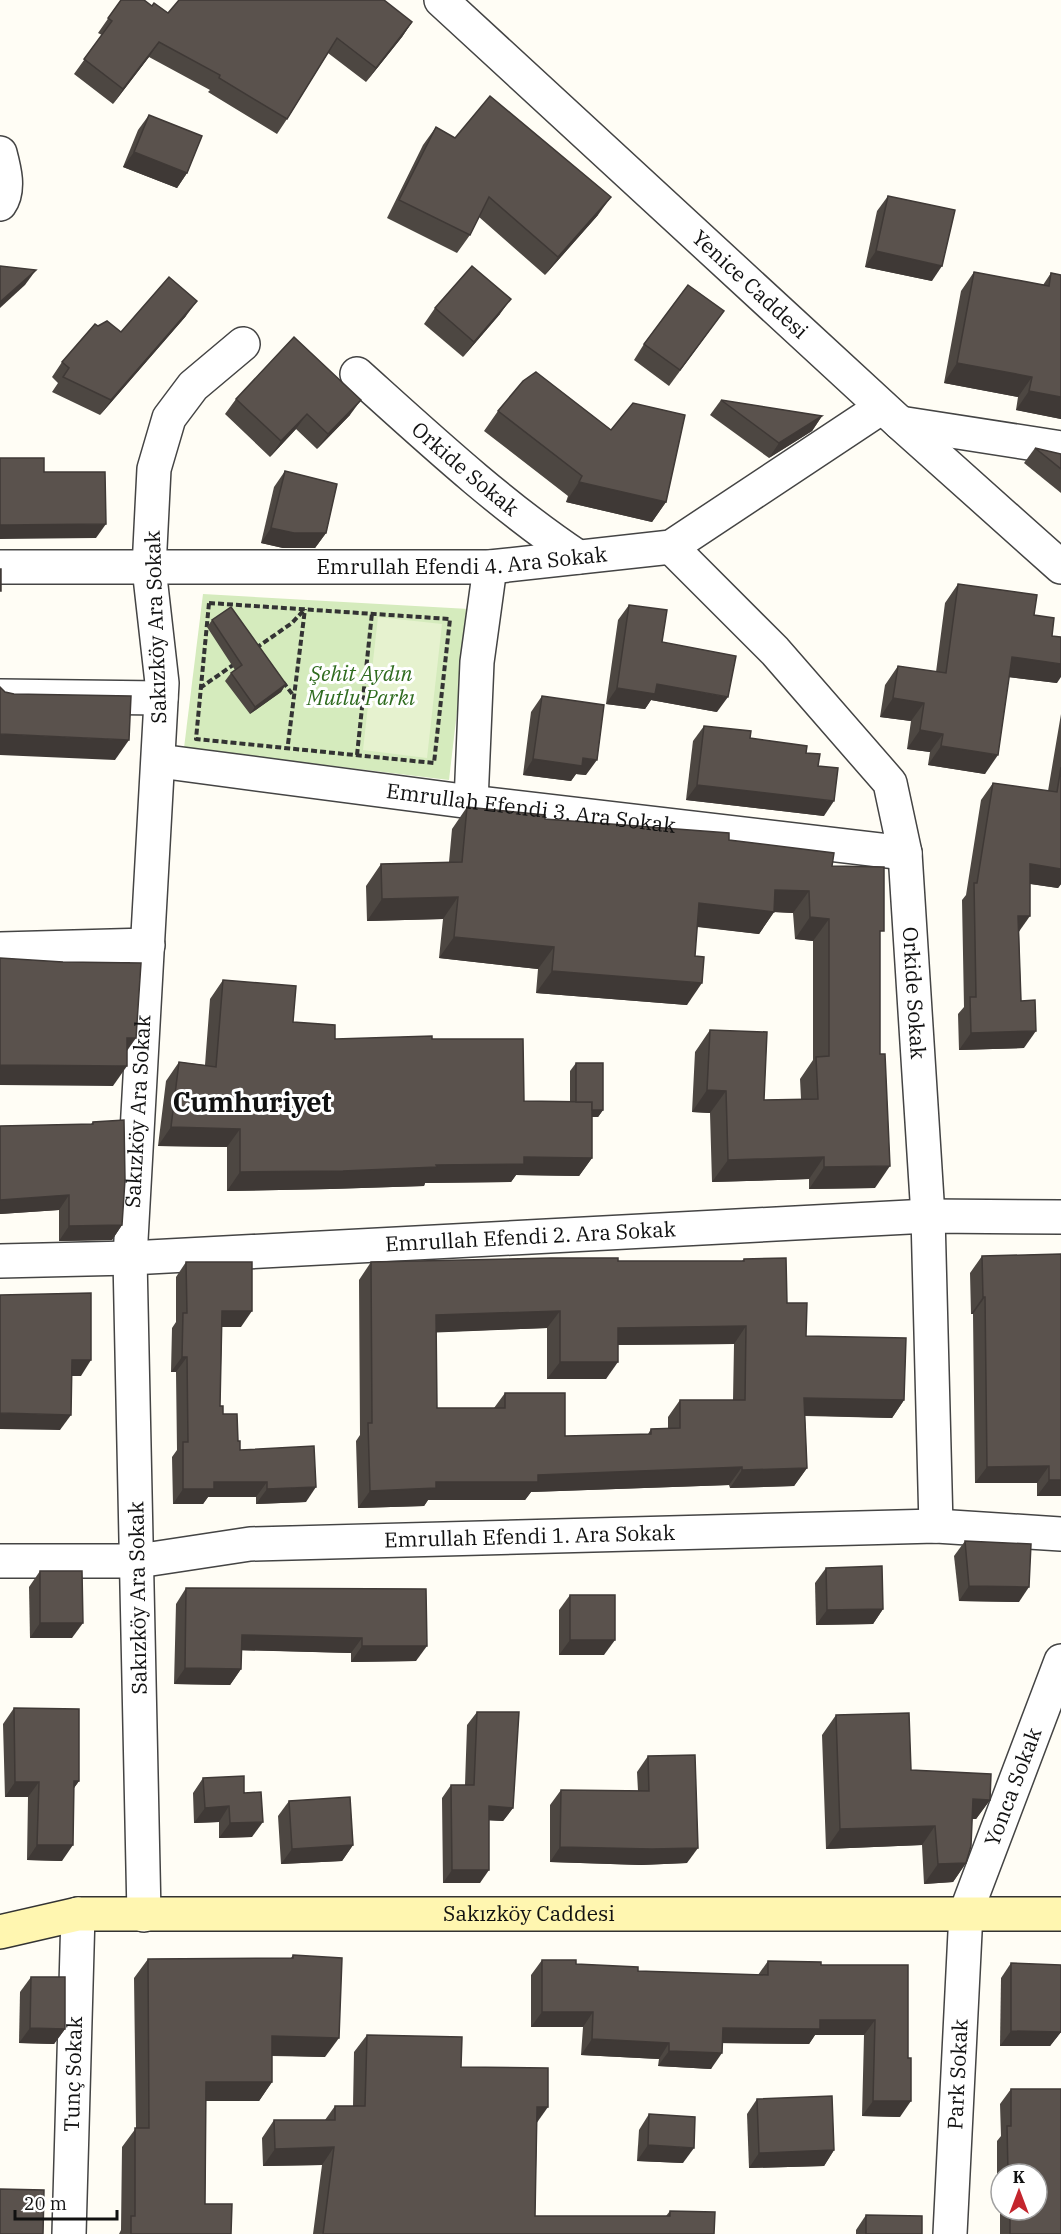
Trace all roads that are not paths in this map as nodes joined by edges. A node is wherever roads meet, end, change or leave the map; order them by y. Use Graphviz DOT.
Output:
graph roads {
  1 [pos="441,0"];
  2 [pos="0,153"];
  3 [pos="0,204"];
  4 [pos="243,344"];
  5 [pos="357,374"];
  6 [pos="891,415"];
  7 [pos="1061,448"];
  8 [pos="671,547"];
  9 [pos="578,557"];
  10 [pos="0,567"];
  11 [pos="490,567"];
  12 [pos="1061,567"];
  13 [pos="149,568"];
  14 [pos="162,691"];
  15 [pos="0,696"];
  16 [pos="159,761"];
  17 [pos="471,802"];
  18 [pos="905,853"];
  19 [pos="148,945"];
  20 [pos="0,949"];
  21 [pos="928,1216"];
  22 [pos="1061,1217"];
  23 [pos="130,1258"];
  24 [pos="0,1261"];
  25 [pos="936,1526"];
  26 [pos="1061,1534"];
  27 [pos="0,1561"];
  28 [pos="138,1561"];
  29 [pos="1061,1661"];
  30 [pos="966,1912"];
  31 [pos="78,1914"];
  32 [pos="1061,1914"];
  33 [pos="144,1915"];
  34 [pos="0,1932"];
  35 [pos="69,2234"];
  36 [pos="950,2234"];
  1 -- 6 [label="street, Yenice Caddesi"];
  2 -- 3 [label="street"];
  4 -- 13 [label="street, Sakızköy Ara Sokak"];
  5 -- 9 [label="street, Orkide Sokak"];
  6 -- 7 [label="street"];
  6 -- 8 [label="street, Emrullah Efendi 4. Ara Sokak"];
  6 -- 12 [label="street, Yenice Caddesi"];
  8 -- 9 [label="street, Emrullah Efendi 4. Ara Sokak"];
  8 -- 18 [label="street, Orkide Sokak"];
  9 -- 11 [label="street, Emrullah Efendi 4. Ara Sokak"];
  10 -- 13 [label="street, Emrullah Efendi 4. Ara Sokak"];
  11 -- 13 [label="street, Emrullah Efendi 4. Ara Sokak"];
  11 -- 17 [label="street"];
  13 -- 14 [label="street, Sakızköy Ara Sokak"];
  14 -- 15 [label="street"];
  14 -- 16 [label="street, Sakızköy Ara Sokak"];
  16 -- 17 [label="street, Emrullah Efendi 3. Ara Sokak"];
  16 -- 19 [label="street, Sakızköy Ara Sokak"];
  17 -- 18 [label="street, Emrullah Efendi 3. Ara Sokak"];
  18 -- 21 [label="street, Orkide Sokak"];
  19 -- 20 [label="street"];
  19 -- 23 [label="street, Sakızköy Ara Sokak"];
  21 -- 22 [label="street, Emrullah Efendi 2. Ara Sokak"];
  21 -- 23 [label="street, Emrullah Efendi 2. Ara Sokak"];
  21 -- 25 [label="street, Orkide Sokak"];
  23 -- 24 [label="street, Emrullah Efendi 2. Ara Sokak"];
  23 -- 28 [label="street, Sakızköy Ara Sokak"];
  25 -- 26 [label="street, Emrullah Efendi 1. Ara Sokak"];
  25 -- 28 [label="street, Emrullah Efendi 1. Ara Sokak"];
  27 -- 28 [label="street, Emrullah Efendi 1. Ara Sokak"];
  28 -- 33 [label="street, Sakızköy Ara Sokak"];
  29 -- 30 [label="street, Yonca Sokak"];
  30 -- 32 [label="main road, Sakızköy Caddesi"];
  30 -- 33 [label="main road, Sakızköy Caddesi"];
  30 -- 36 [label="street, Park Sokak"];
  31 -- 33 [label="main road, Sakızköy Caddesi"];
  31 -- 34 [label="main road, Sakızköy Caddesi"];
  31 -- 35 [label="street, Tunç Sokak"];
}
